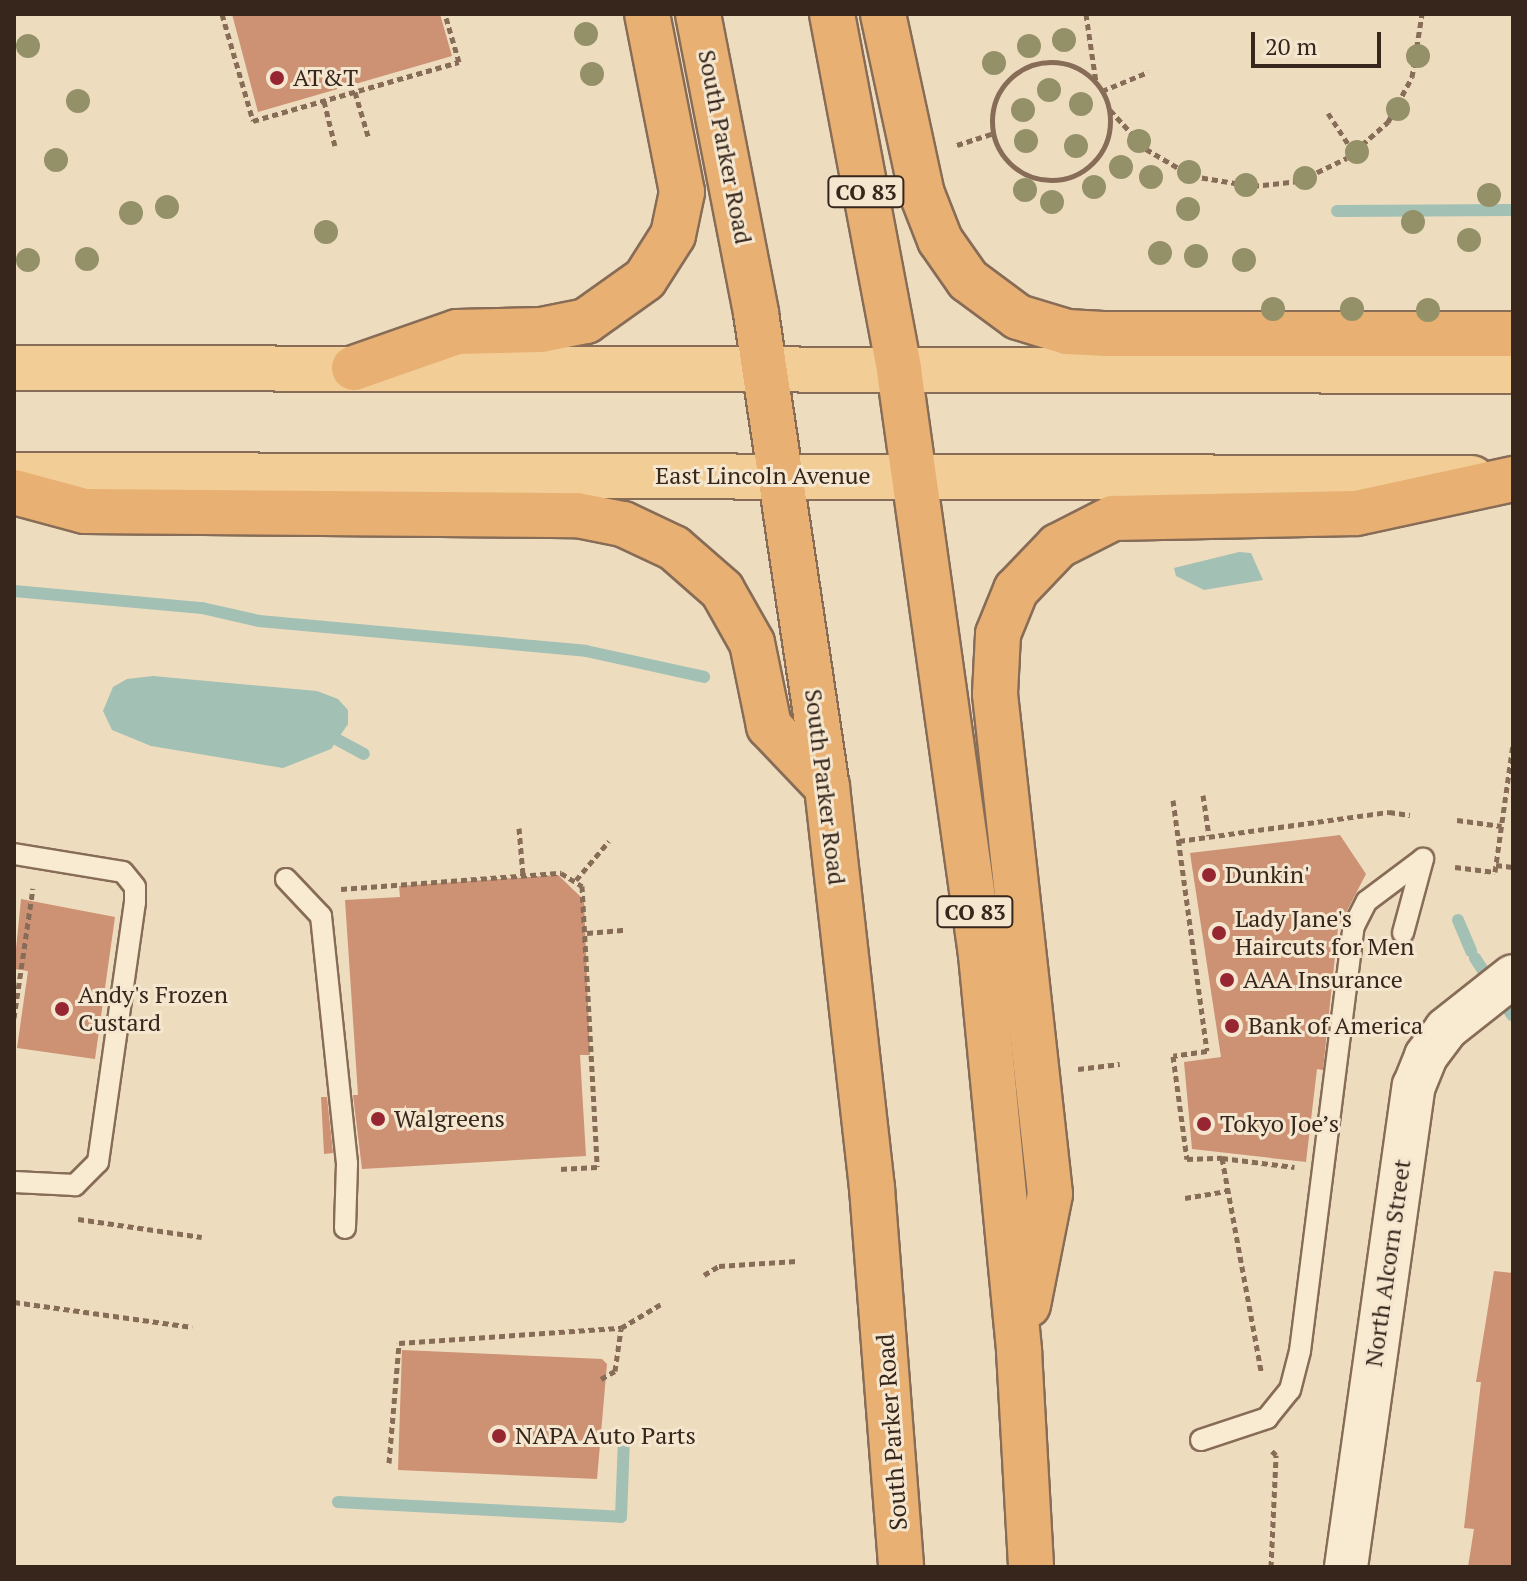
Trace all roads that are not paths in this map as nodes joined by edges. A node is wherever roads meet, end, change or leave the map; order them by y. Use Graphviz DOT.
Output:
graph roads {
  1 [pos="647,14"];
  2 [pos="698,14"];
  3 [pos="832,14"];
  4 [pos="883,14"];
  5 [pos="1513,334"];
  6 [pos="14,368"];
  7 [pos="354,368"];
  8 [pos="765,368"];
  9 [pos="899,370"];
  10 [pos="1513,371"];
  11 [pos="14,475"];
  12 [pos="915,475"];
  13 [pos="782,476"];
  14 [pos="1513,478"];
  15 [pos="14,492"];
  16 [pos="827,787"];
  17 [pos="14,854"];
  18 [pos="286,879"];
  19 [pos="1403,933"];
  20 [pos="1503,982"];
  21 [pos="14,1182"];
  22 [pos="345,1228"];
  23 [pos="1019,1351"];
  24 [pos="1201,1440"];
  25 [pos="901,1567"];
  26 [pos="1031,1567"];
  27 [pos="1346,1567"];
  1 -- 7 [label="highway"];
  2 -- 8 [label="highway, South Parker Road"];
  3 -- 9 [label="highway, CO 83"];
  4 -- 5 [label="highway"];
  6 -- 7 [label="main road"];
  7 -- 8 [label="main road"];
  8 -- 9 [label="main road"];
  8 -- 13 [label="highway, South Parker Road"];
  9 -- 10 [label="main road"];
  9 -- 12 [label="highway, CO 83"];
  11 -- 13 [label="main road, East Lincoln Avenue"];
  12 -- 13 [label="main road, East Lincoln Avenue"];
  12 -- 14 [label="main road, East Lincoln Avenue"];
  12 -- 23 [label="highway, CO 83"];
  13 -- 16 [label="highway, South Parker Road"];
  14 -- 23 [label="highway"];
  15 -- 16 [label="highway"];
  16 -- 25 [label="highway, South Parker Road"];
  17 -- 21 [label="lane"];
  18 -- 22 [label="lane"];
  19 -- 24 [label="lane"];
  20 -- 27 [label="street, North Alcorn Street"];
  23 -- 26 [label="highway, CO 83"];
}
